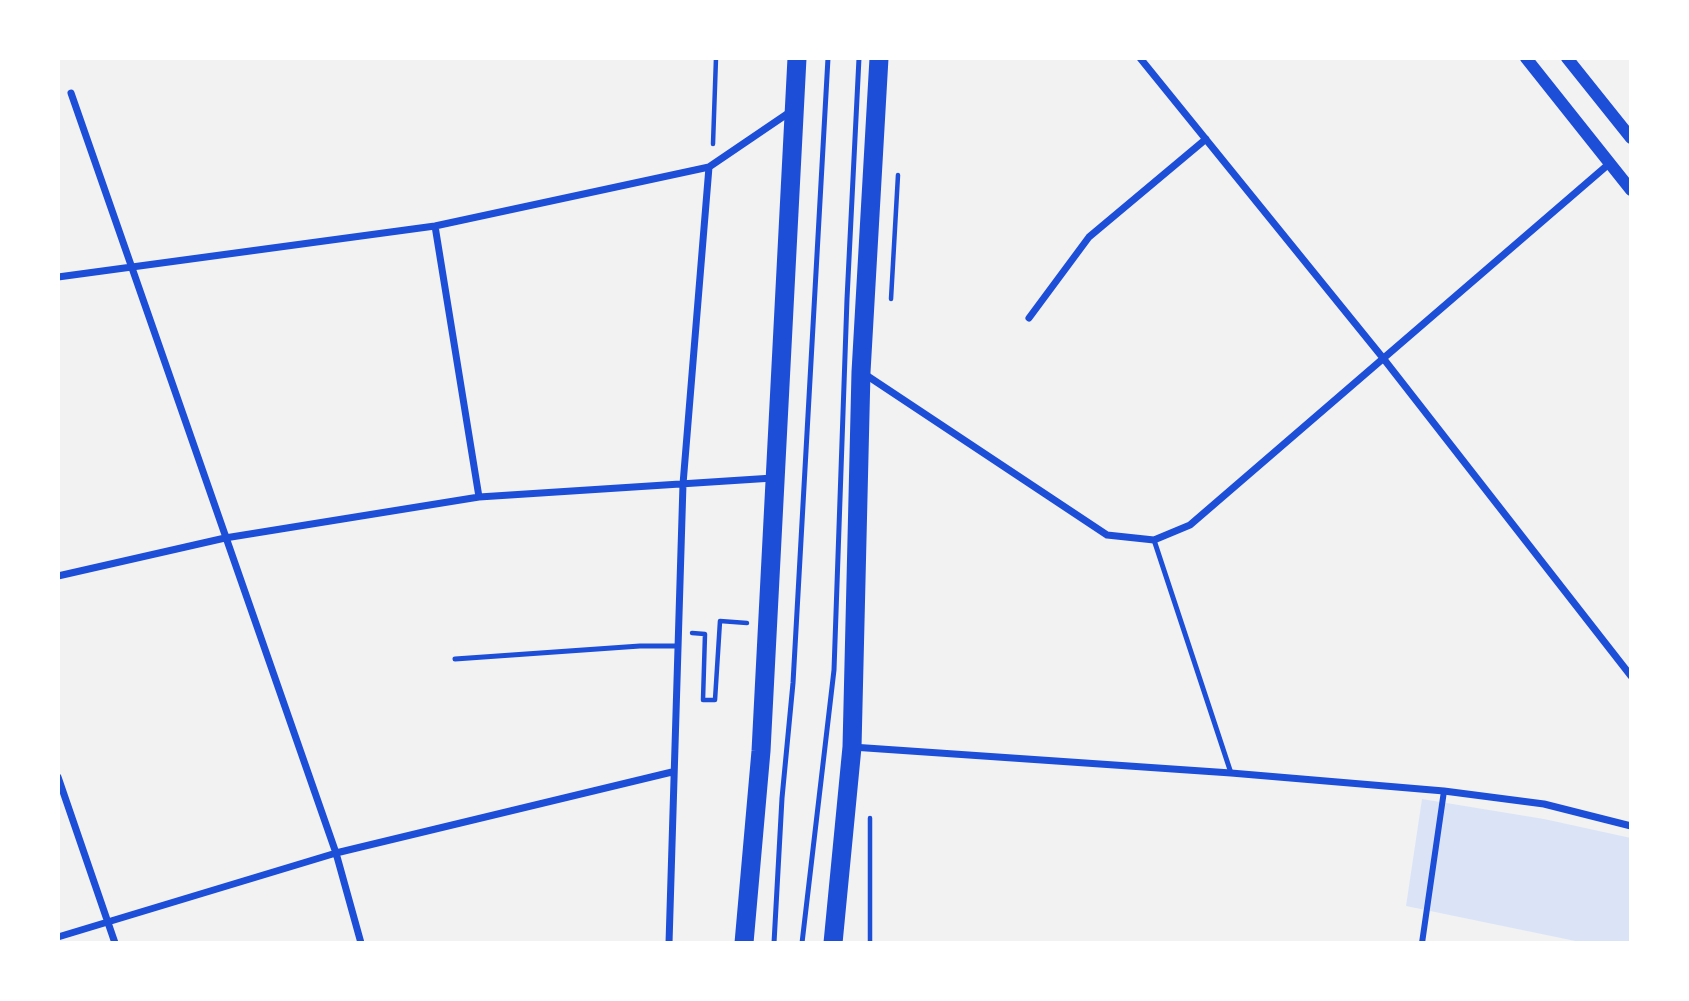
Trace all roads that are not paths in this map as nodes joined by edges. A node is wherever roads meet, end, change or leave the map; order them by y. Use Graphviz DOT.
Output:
graph roads {
  1 [pos="797,58"];
  2 [pos="828,58"];
  3 [pos="859,58"];
  4 [pos="879,58"];
  5 [pos="1140,58"];
  6 [pos="1526,58"];
  7 [pos="1567,58"];
  8 [pos="71,93"];
  9 [pos="794,110"];
  10 [pos="1631,138"];
  11 [pos="1206,139"];
  12 [pos="1610,163"];
  13 [pos="709,167"];
  14 [pos="1631,190"];
  15 [pos="435,226"];
  16 [pos="130,267"];
  17 [pos="58,277"];
  18 [pos="1029,318"];
  19 [pos="1384,358"];
  20 [pos="861,372"];
  21 [pos="774,478"];
  22 [pos="683,484"];
  23 [pos="479,497"];
  24 [pos="225,538"];
  25 [pos="1154,540"];
  26 [pos="58,576"];
  27 [pos="677,646"];
  28 [pos="455,659"];
  29 [pos="1631,676"];
  30 [pos="852,747"];
  31 [pos="672,772"];
  32 [pos="1231,773"];
  33 [pos="58,777"];
  34 [pos="1444,791"];
  35 [pos="1631,826"];
  36 [pos="336,853"];
  37 [pos="842,860"];
  38 [pos="107,922"];
  39 [pos="58,937"];
  40 [pos="115,943"];
  41 [pos="361,943"];
  42 [pos="668,943"];
  43 [pos="744,943"];
  44 [pos="774,943"];
  45 [pos="802,943"];
  46 [pos="833,943"];
  47 [pos="846,943"];
  48 [pos="1422,943"];
  1 -- 9 [label="highway"];
  2 -- 44 [label="lane"];
  3 -- 45 [label="lane"];
  4 -- 20 [label="highway"];
  5 -- 11 [label="street"];
  6 -- 12 [label="street"];
  7 -- 10 [label="street"];
  8 -- 16 [label="street"];
  9 -- 13 [label="street"];
  9 -- 21 [label="highway"];
  11 -- 18 [label="street"];
  11 -- 19 [label="street"];
  12 -- 14 [label="street"];
  12 -- 19 [label="street"];
  13 -- 15 [label="street"];
  13 -- 22 [label="street"];
  15 -- 16 [label="street"];
  15 -- 23 [label="street"];
  16 -- 17 [label="street"];
  16 -- 24 [label="street"];
  19 -- 25 [label="street"];
  19 -- 29 [label="street"];
  20 -- 25 [label="street"];
  20 -- 30 [label="highway"];
  21 -- 22 [label="street"];
  21 -- 43 [label="highway"];
  22 -- 23 [label="street"];
  22 -- 27 [label="street"];
  23 -- 24 [label="street"];
  24 -- 26 [label="street"];
  24 -- 36 [label="street"];
  25 -- 32 [label="lane"];
  27 -- 28 [label="lane"];
  27 -- 31 [label="street"];
  30 -- 32 [label="street"];
  30 -- 37 [label="highway"];
  31 -- 36 [label="street"];
  31 -- 42 [label="street"];
  32 -- 34 [label="street"];
  33 -- 38 [label="street"];
  34 -- 35 [label="street"];
  34 -- 48 [label="street"];
  36 -- 38 [label="street"];
  36 -- 41 [label="street"];
  37 -- 46 [label="highway"];
  37 -- 47 [label="highway"];
  38 -- 39 [label="street"];
  38 -- 40 [label="street"];
}
